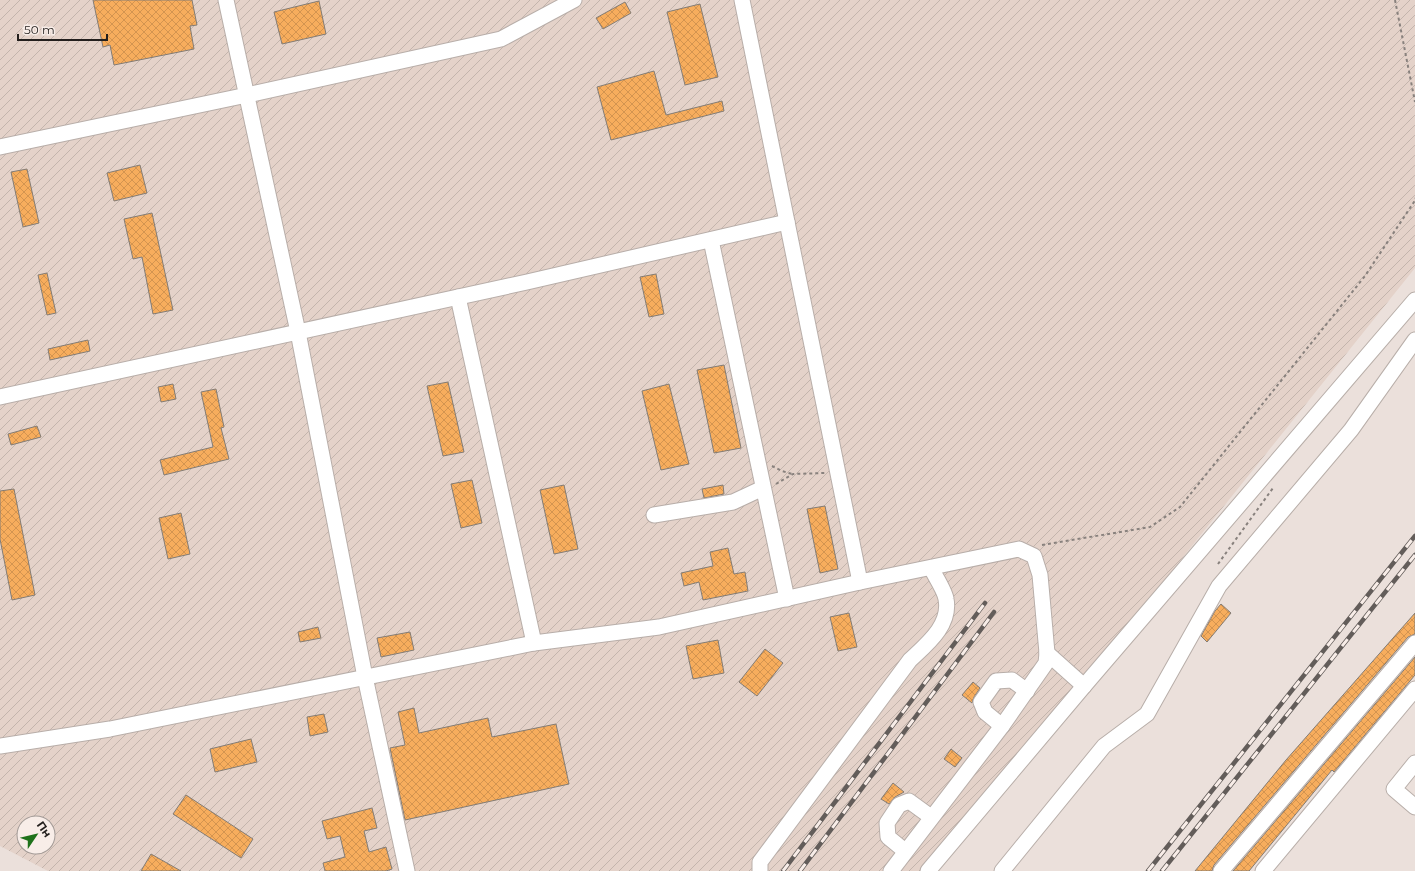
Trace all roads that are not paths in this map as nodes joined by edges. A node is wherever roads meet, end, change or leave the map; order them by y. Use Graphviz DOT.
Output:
graph roads {
  1 [pos="226,0"];
  2 [pos="574,0"];
  3 [pos="742,0"];
  4 [pos="247,95"];
  5 [pos="0,147"];
  6 [pos="787,222"];
  7 [pos="711,240"];
  8 [pos="458,297"];
  9 [pos="1415,300"];
  10 [pos="298,332"];
  11 [pos="1415,340"];
  12 [pos="0,397"];
  13 [pos="763,488"];
  14 [pos="654,515"];
  15 [pos="931,568"];
  16 [pos="860,582"];
  17 [pos="787,598"];
  18 [pos="1415,642"];
  19 [pos="534,643"];
  20 [pos="1047,653"];
  21 [pos="365,677"];
  22 [pos="1084,686"];
  23 [pos="1415,689"];
  24 [pos="1027,691"];
  25 [pos="1002,726"];
  26 [pos="0,746"];
  27 [pos="1415,763"];
  28 [pos="1415,807"];
  29 [pos="931,817"];
  30 [pos="905,851"];
  31 [pos="407,871"];
  32 [pos="760,871"];
  33 [pos="891,871"];
  34 [pos="928,871"];
  35 [pos="1002,871"];
  36 [pos="1221,871"];
  37 [pos="1263,871"];
  1 -- 4 [label="street"];
  2 -- 4 [label="street"];
  3 -- 6 [label="street"];
  4 -- 5 [label="street"];
  4 -- 10 [label="street"];
  6 -- 7 [label="street"];
  6 -- 16 [label="street"];
  7 -- 8 [label="street"];
  7 -- 13 [label="street"];
  8 -- 10 [label="street"];
  8 -- 19 [label="street"];
  9 -- 22 [label="street"];
  10 -- 12 [label="street"];
  10 -- 21 [label="street"];
  11 -- 35 [label="street"];
  13 -- 14 [label="street"];
  13 -- 17 [label="street"];
  15 -- 16 [label="street"];
  15 -- 20 [label="street"];
  15 -- 32 [label="street"];
  16 -- 17 [label="street"];
  17 -- 19 [label="street"];
  18 -- 36 [label="street"];
  19 -- 21 [label="street"];
  20 -- 22 [label="street"];
  20 -- 24 [label="street"];
  21 -- 26 [label="street"];
  21 -- 31 [label="street"];
  22 -- 34 [label="street"];
  23 -- 37 [label="street"];
  24 -- 25 [label="street"];
  24 -- 25 [label="street"];
  25 -- 29 [label="street"];
  27 -- 28 [label="street"];
  29 -- 30 [label="street"];
  29 -- 30 [label="street"];
  30 -- 33 [label="street"];
}
